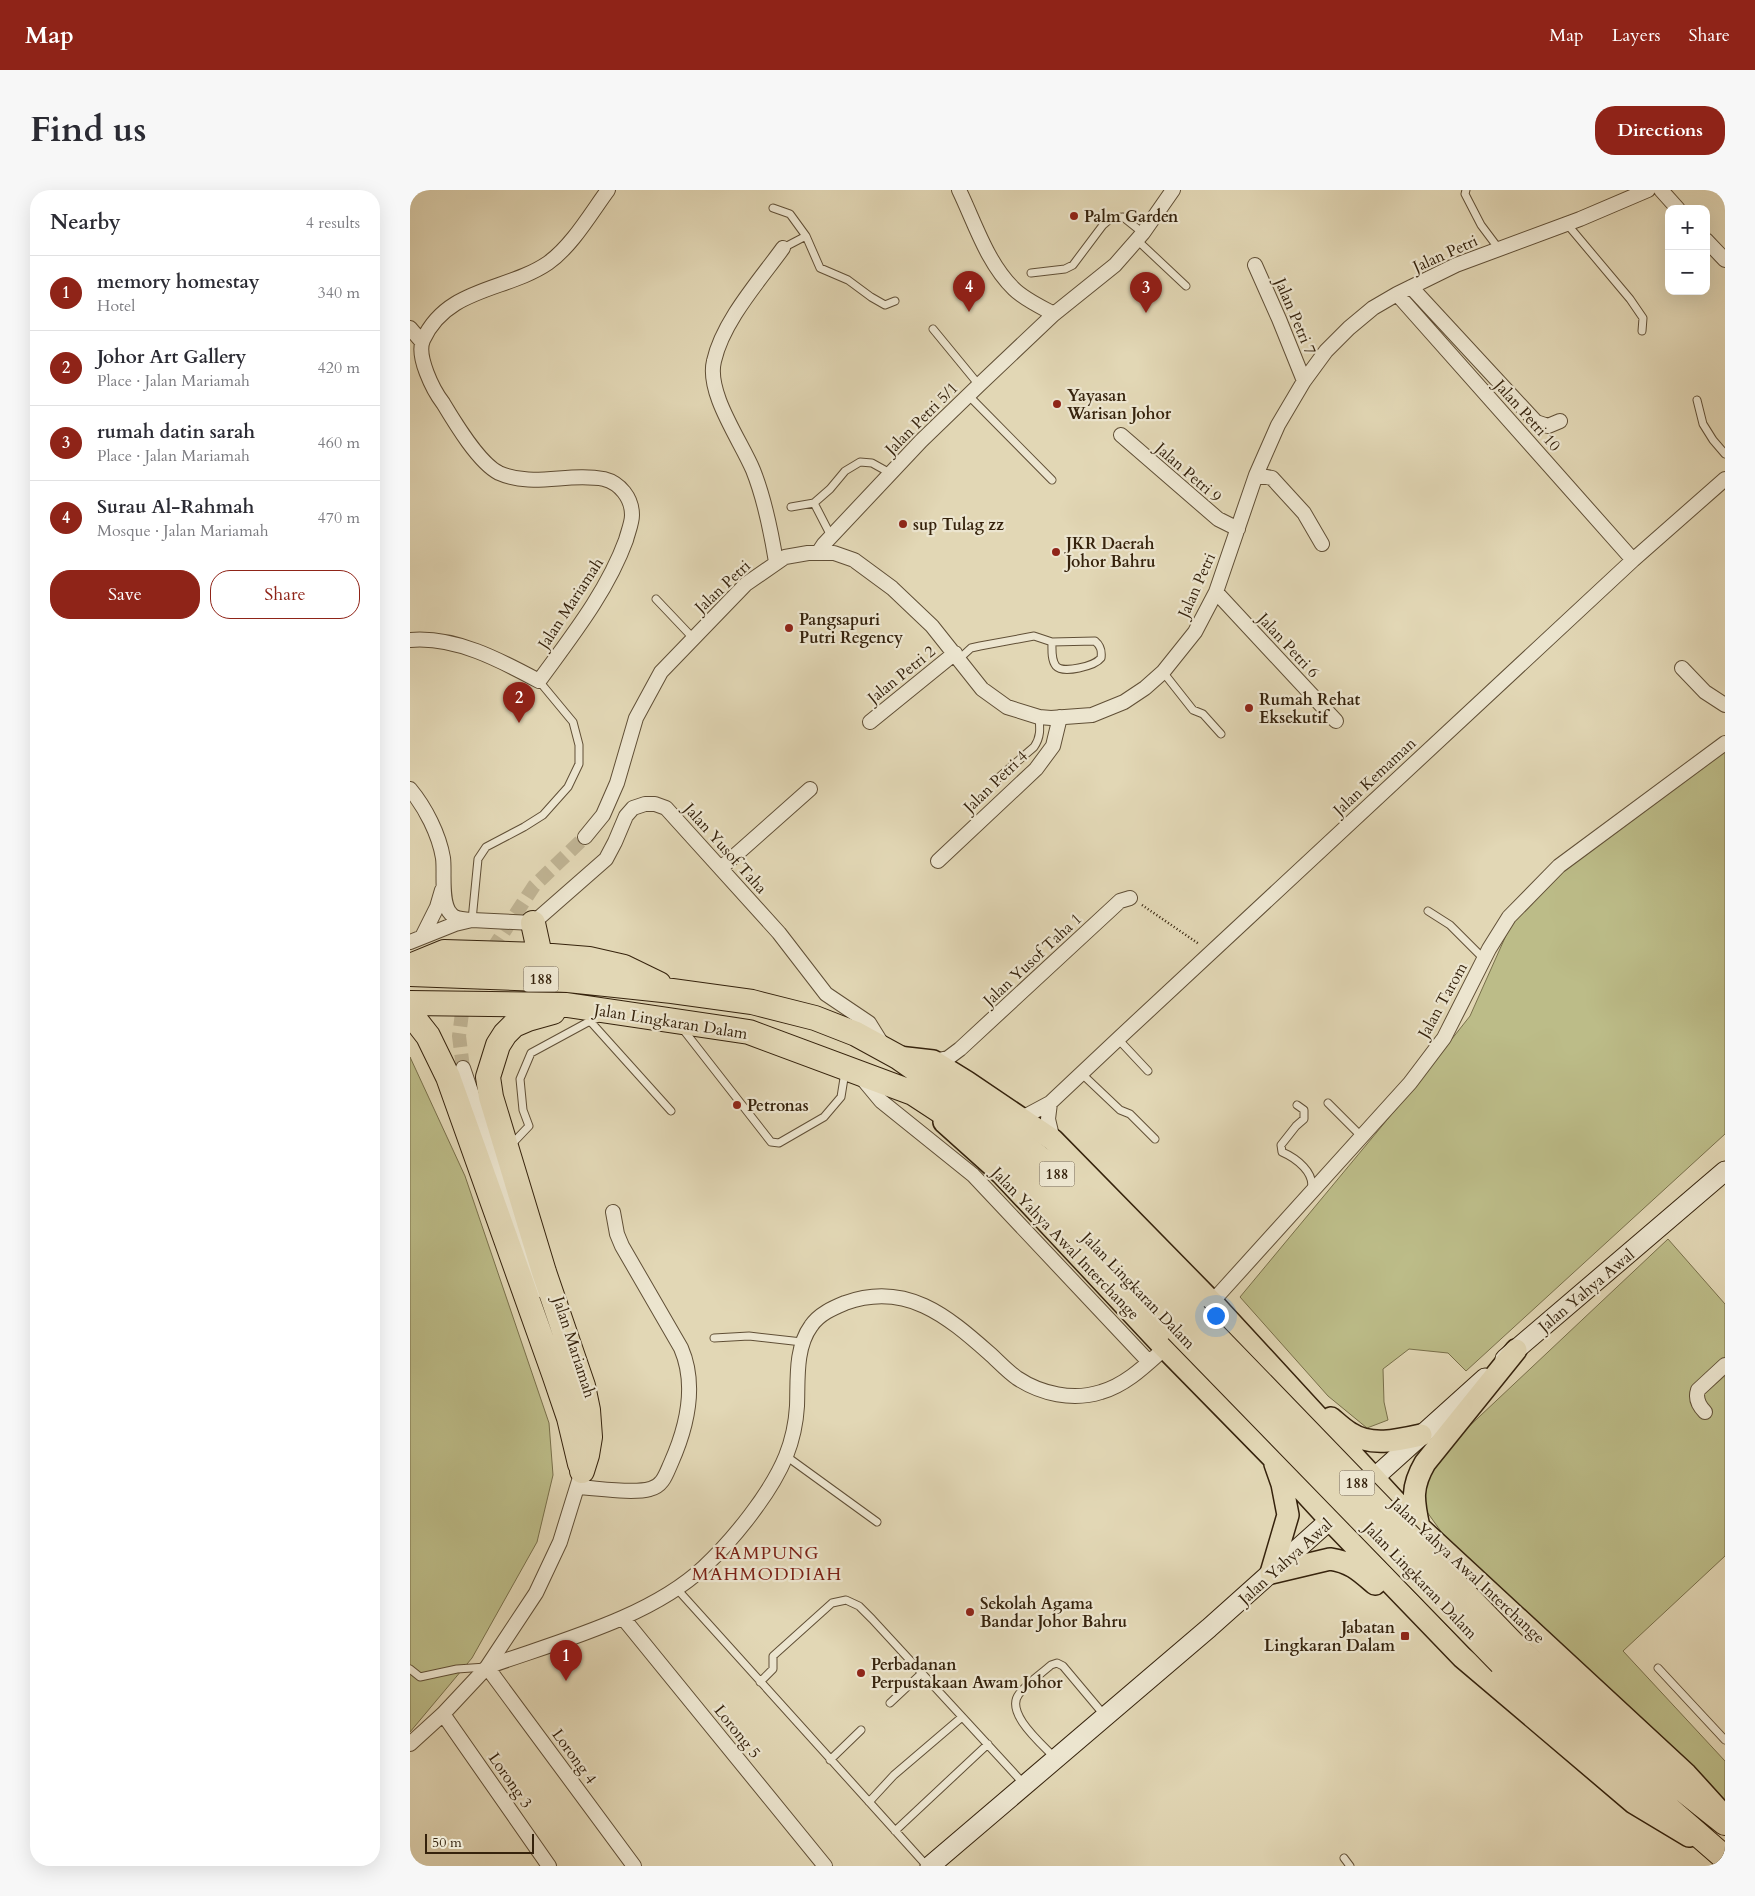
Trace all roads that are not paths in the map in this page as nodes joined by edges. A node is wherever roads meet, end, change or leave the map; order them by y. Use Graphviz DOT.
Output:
graph roads {
  1 [pos="608,190"];
  2 [pos="959,190"];
  3 [pos="1173,190"];
  4 [pos="1466,190"];
  5 [pos="1648,190"];
  6 [pos="1661,190"];
  7 [pos="1674,205"];
  8 [pos="773,208"];
  9 [pos="1567,224"];
  10 [pos="806,236"];
  11 [pos="1140,236"];
  12 [pos="1710,244"];
  13 [pos="783,248"];
  14 [pos="1499,249"];
  15 [pos="1725,260"];
  16 [pos="1255,265"];
  17 [pos="1031,273"];
  18 [pos="1186,286"];
  19 [pos="1411,287"];
  20 [pos="1397,294"];
  21 [pos="895,301"];
  22 [pos="1054,314"];
  23 [pos="410,328"];
  24 [pos="933,329"];
  25 [pos="1642,331"];
  26 [pos="422,342"];
  27 [pos="1304,381"];
  28 [pos="979,385"];
  29 [pos="969,396"];
  30 [pos="1697,400"];
  31 [pos="1560,421"];
  32 [pos="1121,436"];
  33 [pos="1725,454"];
  34 [pos="890,473"];
  35 [pos="1256,475"];
  36 [pos="1725,479"];
  37 [pos="1052,480"];
  38 [pos="814,503"];
  39 [pos="791,507"];
  40 [pos="1238,529"];
  41 [pos="831,536"];
  42 [pos="1322,544"];
  43 [pos="818,553"];
  44 [pos="1633,560"];
  45 [pos="776,562"];
  46 [pos="1216,592"];
  47 [pos="656,599"];
  48 [pos="693,638"];
  49 [pos="410,640"];
  50 [pos="1052,642"];
  51 [pos="957,656"];
  52 [pos="1682,668"];
  53 [pos="1163,672"];
  54 [pos="539,681"];
  55 [pos="1725,705"];
  56 [pos="1039,717"];
  57 [pos="1060,717"];
  58 [pos="870,722"];
  59 [pos="1336,722"];
  60 [pos="1220,734"];
  61 [pos="1725,743"];
  62 [pos="997,779"];
  63 [pos="410,789"];
  64 [pos="810,789"];
  65 [pos="585,837"];
  66 [pos="938,860"];
  67 [pos="721,868"];
  68 [pos="443,884"];
  69 [pos="1130,898"];
  70 [pos="1428,911"];
  71 [pos="472,920"];
  72 [pos="532,923"];
  73 [pos="416,940"];
  74 [pos="540,955"];
  75 [pos="1482,956"];
  76 [pos="410,966"];
  77 [pos="410,974"];
  78 [pos="672,991"];
  79 [pos="410,1003"];
  80 [pos="410,1013"];
  81 [pos="584,1014"];
  82 [pos="676,1021"];
  83 [pos="1118,1039"];
  84 [pos="960,1049"];
  85 [pos="892,1054"];
  86 [pos="933,1061"];
  87 [pos="463,1068"];
  88 [pos="851,1068"];
  89 [pos="1148,1071"];
  90 [pos="1082,1074"];
  91 [pos="968,1082"];
  92 [pos="1050,1103"];
  93 [pos="1328,1103"];
  94 [pos="1297,1105"];
  95 [pos="671,1112"];
  96 [pos="1022,1118"];
  97 [pos="1358,1133"];
  98 [pos="1155,1139"];
  99 [pos="1053,1140"];
  100 [pos="507,1149"];
  101 [pos="1725,1171"];
  102 [pos="1309,1195"];
  103 [pos="613,1212"];
  104 [pos="1187,1324"];
  105 [pos="714,1338"];
  106 [pos="802,1342"];
  107 [pos="1516,1350"];
  108 [pos="1149,1362"];
  109 [pos="1725,1365"];
  110 [pos="1286,1382"];
  111 [pos="1705,1412"];
  112 [pos="1332,1433"];
  113 [pos="1421,1435"];
  114 [pos="786,1456"];
  115 [pos="1272,1457"];
  116 [pos="580,1479"];
  117 [pos="1373,1479"];
  118 [pos="1296,1482"];
  119 [pos="1330,1520"];
  120 [pos="877,1522"];
  121 [pos="1419,1527"];
  122 [pos="1271,1573"];
  123 [pos="677,1589"];
  124 [pos="623,1618"];
  125 [pos="1462,1657"];
  126 [pos="1510,1657"];
  127 [pos="487,1667"];
  128 [pos="1658,1668"];
  129 [pos="410,1669"];
  130 [pos="922,1673"];
  131 [pos="760,1682"];
  132 [pos="890,1704"];
  133 [pos="443,1714"];
  134 [pos="1105,1716"];
  135 [pos="962,1717"];
  136 [pos="861,1730"];
  137 [pos="1725,1740"];
  138 [pos="410,1744"];
  139 [pos="988,1744"];
  140 [pos="1055,1758"];
  141 [pos="830,1760"];
  142 [pos="1025,1785"];
  143 [pos="868,1802"];
  144 [pos="1725,1816"];
  145 [pos="1725,1823"];
  146 [pos="895,1831"];
  147 [pos="1344,1858"];
  148 [pos="1725,1858"];
  149 [pos="549,1866"];
  150 [pos="634,1866"];
  151 [pos="824,1866"];
  152 [pos="929,1866"];
  153 [pos="1350,1866"];
  1 -- 26 [label="street"];
  2 -- 22 [label="street"];
  3 -- 11 [label="street"];
  4 -- 14 [label="lane"];
  5 -- 9 [label="street, Jalan Petri"];
  6 -- 7 [label="street"];
  8 -- 10 [label="lane"];
  9 -- 14 [label="street, Jalan Petri"];
  9 -- 25 [label="lane"];
  10 -- 13 [label="lane"];
  10 -- 21 [label="lane"];
  11 -- 17 [label="lane"];
  11 -- 18 [label="lane"];
  11 -- 22 [label="street"];
  12 -- 15 [label="street"];
  13 -- 45 [label="street"];
  14 -- 19 [label="street, Jalan Petri"];
  16 -- 27 [label="street, Jalan Petri 7"];
  19 -- 20 [label="street, Jalan Petri"];
  19 -- 31 [label="street"];
  20 -- 27 [label="street, Jalan Petri"];
  20 -- 44 [label="street, Jalan Petri 10"];
  22 -- 28 [label="street, Jalan Petri 5/1"];
  23 -- 26 [label="street"];
  24 -- 28 [label="lane"];
  26 -- 54 [label="street, Jalan Mariamah"];
  27 -- 35 [label="street, Jalan Petri"];
  28 -- 29 [label="street, Jalan Petri 5/1"];
  29 -- 34 [label="street, Jalan Petri 5/1"];
  29 -- 37 [label="lane"];
  30 -- 33 [label="lane"];
  32 -- 40 [label="street, Jalan Petri 9"];
  34 -- 38 [label="lane"];
  34 -- 41 [label="street, Jalan Petri 5/1"];
  35 -- 40 [label="street, Jalan Petri"];
  35 -- 42 [label="street"];
  36 -- 44 [label="street, Jalan Kemaman"];
  38 -- 39 [label="lane"];
  38 -- 41 [label="lane"];
  40 -- 46 [label="street, Jalan Petri"];
  41 -- 43 [label="street, Jalan Petri 5/1"];
  43 -- 45 [label="street, Jalan Petri"];
  43 -- 51 [label="street, Jalan Petri"];
  44 -- 83 [label="street, Jalan Kemaman"];
  45 -- 48 [label="street, Jalan Petri"];
  46 -- 53 [label="street, Jalan Petri"];
  46 -- 59 [label="street, Jalan Petri 6"];
  47 -- 48 [label="lane"];
  48 -- 65 [label="street, Jalan Petri"];
  49 -- 54 [label="street"];
  50 -- 50 [label="lane"];
  50 -- 51 [label="lane"];
  51 -- 56 [label="street, Jalan Petri"];
  51 -- 58 [label="street, Jalan Petri 2"];
  52 -- 55 [label="street"];
  53 -- 57 [label="street, Jalan Petri"];
  53 -- 60 [label="lane"];
  54 -- 71 [label="lane"];
  56 -- 57 [label="street, Jalan Petri"];
  56 -- 62 [label="lane"];
  57 -- 66 [label="street, Jalan Petri 4"];
  61 -- 75 [label="street, Jalan Tarom"];
  63 -- 68 [label="street"];
  64 -- 67 [label="street"];
  67 -- 72 [label="street, Jalan Yusof Taha"];
  67 -- 85 [label="street, Jalan Yusof Taha"];
  68 -- 71 [label="street"];
  68 -- 73 [label="street"];
  69 -- 84 [label="street, Jalan Yusof Taha 1"];
  70 -- 75 [label="lane"];
  71 -- 72 [label="street"];
  71 -- 73 [label="street"];
  72 -- 74 [label="highway"];
  74 -- 76 [label="highway"];
  74 -- 78 [label="highway"];
  75 -- 97 [label="street, Jalan Tarom"];
  77 -- 78 [label="highway, Jalan Lingkaran Dalam / 188"];
  78 -- 85 [label="highway, Jalan Lingkaran Dalam / 188"];
  79 -- 81 [label="highway, Jalan Lingkaran Dalam / 188"];
  80 -- 116 [label="highway"];
  81 -- 82 [label="highway, Jalan Lingkaran Dalam / 188"];
  81 -- 95 [label="lane"];
  81 -- 100 [label="lane"];
  81 -- 100 [label="highway"];
  82 -- 88 [label="highway, Jalan Lingkaran Dalam / 188"];
  82 -- 88 [label="lane"];
  83 -- 89 [label="lane"];
  83 -- 90 [label="street, Jalan Kemaman"];
  84 -- 86 [label="street, Jalan Yusof Taha 1"];
  84 -- 91 [label="street"];
  85 -- 86 [label="main road, Jalan Yahya Awal Interchange"];
  85 -- 104 [label="highway, Jalan Lingkaran Dalam / 188"];
  86 -- 91 [label="main road, Jalan Yahya Awal Interchange"];
  87 -- 116 [label="street, Jalan Mariamah"];
  88 -- 104 [label="highway, Jalan Lingkaran Dalam / 188"];
  88 -- 108 [label="street"];
  90 -- 92 [label="street, Jalan Kemaman"];
  90 -- 98 [label="lane"];
  91 -- 96 [label="main road, Jalan Yahya Awal Interchange"];
  92 -- 96 [label="street, Jalan Kemaman"];
  92 -- 99 [label="street"];
  93 -- 97 [label="lane"];
  94 -- 102 [label="lane"];
  96 -- 99 [label="main road, Jalan Yahya Awal Interchange"];
  97 -- 102 [label="street, Jalan Tarom"];
  99 -- 104 [label="main road, Jalan Yahya Awal Interchange"];
  100 -- 116 [label="highway"];
  101 -- 107 [label="main road, Jalan Yahya Awal"];
  102 -- 104 [label="street, Jalan Tarom"];
  103 -- 116 [label="street"];
  104 -- 108 [label="street, Jalan Tarom"];
  104 -- 110 [label="main road, Jalan Yahya Awal Interchange"];
  104 -- 115 [label="main road, Jalan Yahya Awal Interchange"];
  104 -- 126 [label="highway, Jalan Lingkaran Dalam / 188, bridge"];
  105 -- 106 [label="lane"];
  106 -- 108 [label="street, Jalan Tarom"];
  106 -- 114 [label="street"];
  107 -- 113 [label="main road, Jalan Yahya Awal"];
  107 -- 121 [label="main road"];
  109 -- 111 [label="street"];
  110 -- 112 [label="main road, Jalan Yahya Awal Interchange"];
  110 -- 113 [label="main road"];
  112 -- 117 [label="main road, Jalan Yahya Awal Interchange"];
  112 -- 118 [label="main road"];
  113 -- 117 [label="main road, Jalan Yahya Awal"];
  114 -- 120 [label="lane"];
  114 -- 123 [label="street"];
  115 -- 118 [label="main road, Jalan Yahya Awal Interchange"];
  115 -- 122 [label="main road"];
  116 -- 127 [label="street, Jalan Mariamah"];
  117 -- 119 [label="main road, Jalan Yahya Awal"];
  117 -- 121 [label="main road, Jalan Yahya Awal Interchange"];
  118 -- 119 [label="main road, Jalan Yahya Awal Interchange"];
  119 -- 122 [label="main road, Jalan Yahya Awal"];
  119 -- 125 [label="main road, Jalan Yahya Awal Interchange"];
  121 -- 144 [label="main road, Jalan Yahya Awal Interchange"];
  122 -- 125 [label="main road"];
  122 -- 134 [label="main road, Jalan Yahya Awal"];
  123 -- 124 [label="street"];
  123 -- 131 [label="lane"];
  124 -- 127 [label="street"];
  124 -- 151 [label="street, Lorong 5"];
  125 -- 148 [label="main road, Jalan Yahya Awal Interchange"];
  126 -- 145 [label="highway, Jalan Lingkaran Dalam / 188"];
  126 -- 148 [label="highway, Jalan Lingkaran Dalam / 188"];
  127 -- 129 [label="lane"];
  127 -- 133 [label="street, Jalan Mariamah"];
  127 -- 150 [label="street, Lorong 4"];
  128 -- 137 [label="lane"];
  130 -- 131 [label="lane"];
  130 -- 132 [label="lane"];
  130 -- 135 [label="lane"];
  131 -- 141 [label="lane"];
  133 -- 138 [label="street, Jalan Mariamah"];
  133 -- 149 [label="street, Lorong 3"];
  134 -- 140 [label="main road, Jalan Yahya Awal"];
  134 -- 140 [label="lane"];
  135 -- 139 [label="lane"];
  135 -- 143 [label="lane"];
  136 -- 141 [label="lane"];
  139 -- 142 [label="lane"];
  139 -- 146 [label="lane"];
  140 -- 142 [label="main road, Jalan Yahya Awal"];
  141 -- 143 [label="lane"];
  142 -- 152 [label="main road, Jalan Yahya Awal"];
  143 -- 146 [label="lane"];
  146 -- 152 [label="lane"];
  147 -- 153 [label="lane"];
}
